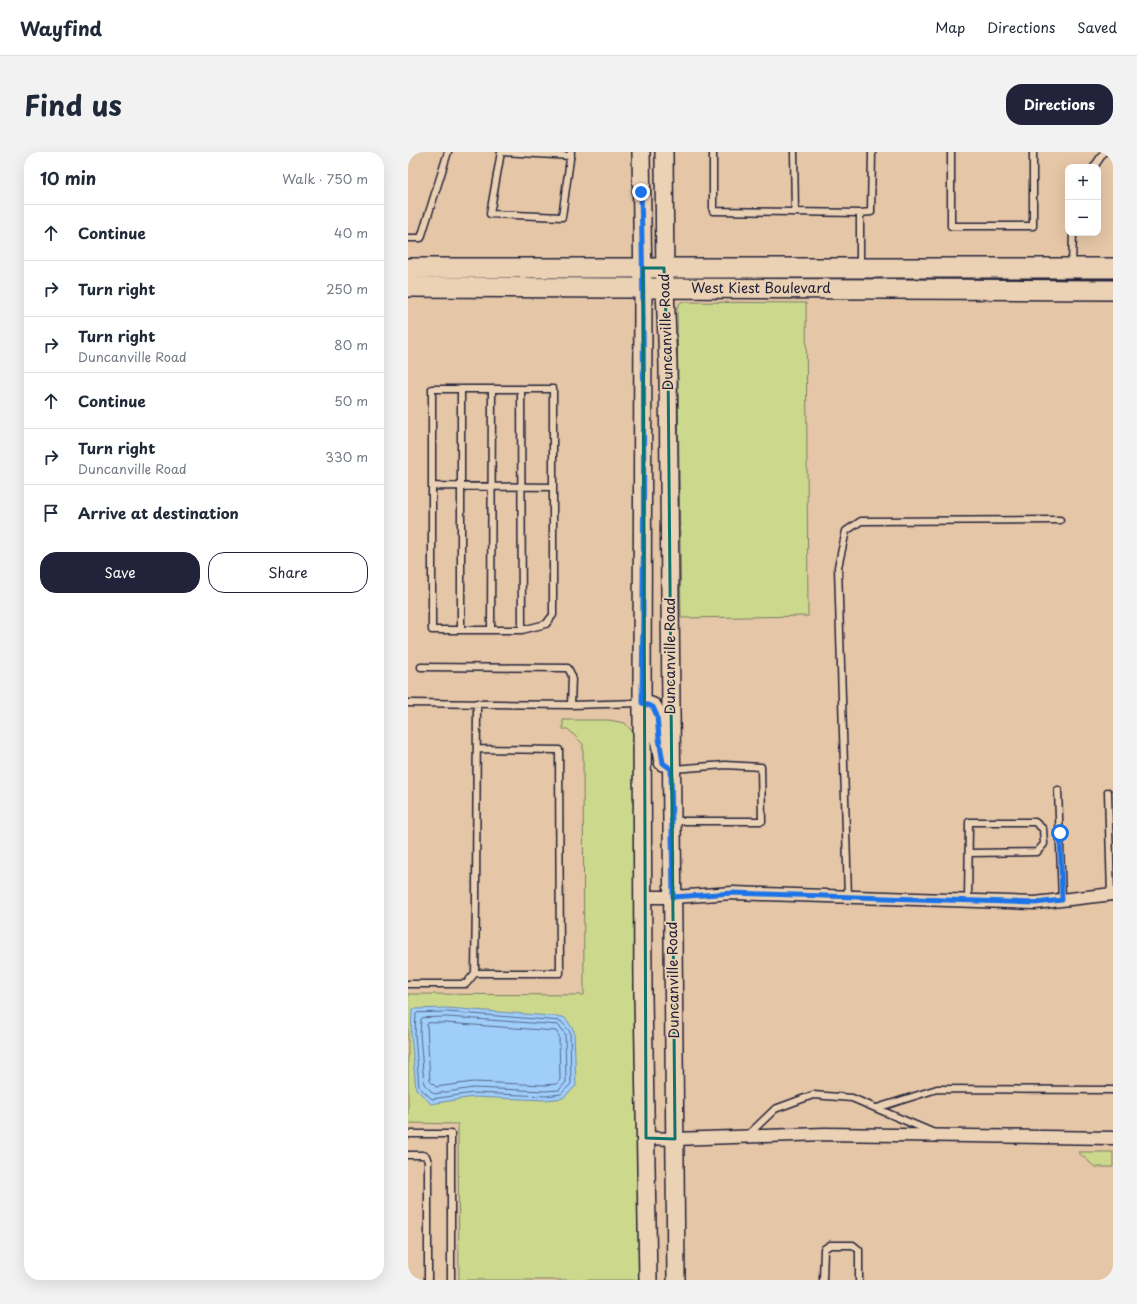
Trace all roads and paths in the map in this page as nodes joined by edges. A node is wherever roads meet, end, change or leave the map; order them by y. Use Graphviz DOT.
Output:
graph roads {
  1 [pos="448,152"];
  2 [pos="501,152"];
  3 [pos="641,152"];
  4 [pos="664,152"];
  5 [pos="713,152"];
  6 [pos="794,152"];
  7 [pos="872,152"];
  8 [pos="951,152"];
  9 [pos="1033,152"];
  10 [pos="1104,152"];
  11 [pos="571,154"];
  12 [pos="1096,164"];
  13 [pos="795,212"];
  14 [pos="860,213"];
  15 [pos="1072,236"];
  16 [pos="408,238"];
  17 [pos="408,268"];
  18 [pos="643,268"];
  19 [pos="664,268"];
  20 [pos="860,268"];
  21 [pos="1067,268"];
  22 [pos="1113,268"];
  23 [pos="408,287"];
  24 [pos="643,288"];
  25 [pos="665,288"];
  26 [pos="860,289"];
  27 [pos="1062,290"];
  28 [pos="1113,290"];
  29 [pos="461,389"];
  30 [pos="492,389"];
  31 [pos="521,389"];
  32 [pos="432,486"];
  33 [pos="461,486"];
  34 [pos="492,486"];
  35 [pos="522,486"];
  36 [pos="553,487"];
  37 [pos="1060,520"];
  38 [pos="461,630"];
  39 [pos="491,630"];
  40 [pos="522,630"];
  41 [pos="421,667"];
  42 [pos="671,700"];
  43 [pos="408,703"];
  44 [pos="477,703"];
  45 [pos="642,703"];
  46 [pos="571,705"];
  47 [pos="477,749"];
  48 [pos="671,769"];
  49 [pos="1058,790"];
  50 [pos="1108,792"];
  51 [pos="672,821"];
  52 [pos="969,853"];
  53 [pos="1112,894"];
  54 [pos="643,897"];
  55 [pos="673,897"];
  56 [pos="848,897"];
  57 [pos="1062,900"];
  58 [pos="968,901"];
  59 [pos="474,973"];
  60 [pos="408,984"];
  61 [pos="1113,1090"];
  62 [pos="878,1108"];
  63 [pos="408,1134"];
  64 [pos="941,1136"];
  65 [pos="746,1137"];
  66 [pos="646,1138"];
  67 [pos="1113,1138"];
  68 [pos="675,1139"];
  69 [pos="408,1155"];
  70 [pos="428,1280"];
  71 [pos="451,1280"];
  72 [pos="648,1280"];
  73 [pos="676,1280"];
  74 [pos="822,1280"];
  75 [pos="859,1280"];
  1 -- 16 [label="lane"];
  2 -- 11 [label="lane"];
  2 -- 11 [label="lane"];
  3 -- 18 [label="main road, Duncanville Road"];
  4 -- 19 [label="main road, Duncanville Road"];
  5 -- 13 [label="lane"];
  6 -- 13 [label="lane"];
  7 -- 14 [label="lane"];
  8 -- 9 [label="lane"];
  10 -- 12 [label="lane"];
  13 -- 14 [label="lane"];
  14 -- 20 [label="lane"];
  15 -- 21 [label="lane"];
  17 -- 18 [label="main road, West Kiest Boulevard"];
  18 -- 19 [label="main road, West Kiest Boulevard"];
  18 -- 24 [label="main road, Duncanville Road"];
  19 -- 20 [label="main road, West Kiest Boulevard"];
  19 -- 25 [label="main road, Duncanville Road"];
  20 -- 21 [label="main road, West Kiest Boulevard"];
  20 -- 26 [label="main road"];
  21 -- 22 [label="main road, West Kiest Boulevard"];
  21 -- 27 [label="main road"];
  23 -- 24 [label="main road, West Kiest Boulevard"];
  24 -- 25 [label="main road, West Kiest Boulevard"];
  24 -- 45 [label="main road, Duncanville Road"];
  25 -- 26 [label="main road, West Kiest Boulevard"];
  25 -- 42 [label="main road, Duncanville Road"];
  26 -- 27 [label="main road, West Kiest Boulevard"];
  27 -- 28 [label="main road, West Kiest Boulevard"];
  29 -- 30 [label="lane"];
  29 -- 32 [label="lane"];
  29 -- 33 [label="lane"];
  30 -- 31 [label="lane"];
  30 -- 34 [label="lane"];
  31 -- 35 [label="lane"];
  31 -- 36 [label="lane"];
  32 -- 33 [label="lane"];
  32 -- 38 [label="lane"];
  33 -- 34 [label="lane"];
  33 -- 38 [label="lane"];
  34 -- 35 [label="lane"];
  34 -- 39 [label="lane"];
  35 -- 36 [label="lane"];
  35 -- 40 [label="lane"];
  36 -- 40 [label="lane"];
  37 -- 56 [label="lane"];
  38 -- 39 [label="lane"];
  39 -- 40 [label="lane"];
  41 -- 46 [label="lane"];
  42 -- 45 [label="main road"];
  42 -- 48 [label="main road, Duncanville Road"];
  43 -- 44 [label="lane"];
  44 -- 46 [label="lane"];
  44 -- 47 [label="lane"];
  45 -- 46 [label="lane"];
  45 -- 48 [label="main road"];
  45 -- 54 [label="main road, Duncanville Road"];
  47 -- 59 [label="lane"];
  47 -- 59 [label="lane"];
  48 -- 51 [label="main road, Duncanville Road"];
  48 -- 51 [label="lane"];
  49 -- 57 [label="lane"];
  50 -- 53 [label="lane"];
  51 -- 55 [label="main road, Duncanville Road"];
  52 -- 52 [label="lane"];
  52 -- 58 [label="lane"];
  53 -- 57 [label="street"];
  54 -- 55 [label="street"];
  54 -- 66 [label="main road, Duncanville Road"];
  55 -- 56 [label="street"];
  55 -- 68 [label="main road, Duncanville Road"];
  56 -- 58 [label="street"];
  57 -- 58 [label="street"];
  59 -- 60 [label="lane"];
  61 -- 62 [label="lane"];
  62 -- 64 [label="lane"];
  62 -- 65 [label="lane"];
  63 -- 71 [label="lane"];
  64 -- 65 [label="street"];
  64 -- 67 [label="street"];
  65 -- 68 [label="street"];
  66 -- 68 [label="street"];
  66 -- 72 [label="main road, Duncanville Road"];
  68 -- 73 [label="main road, Duncanville Road"];
  69 -- 70 [label="lane"];
  74 -- 75 [label="lane"];
}
